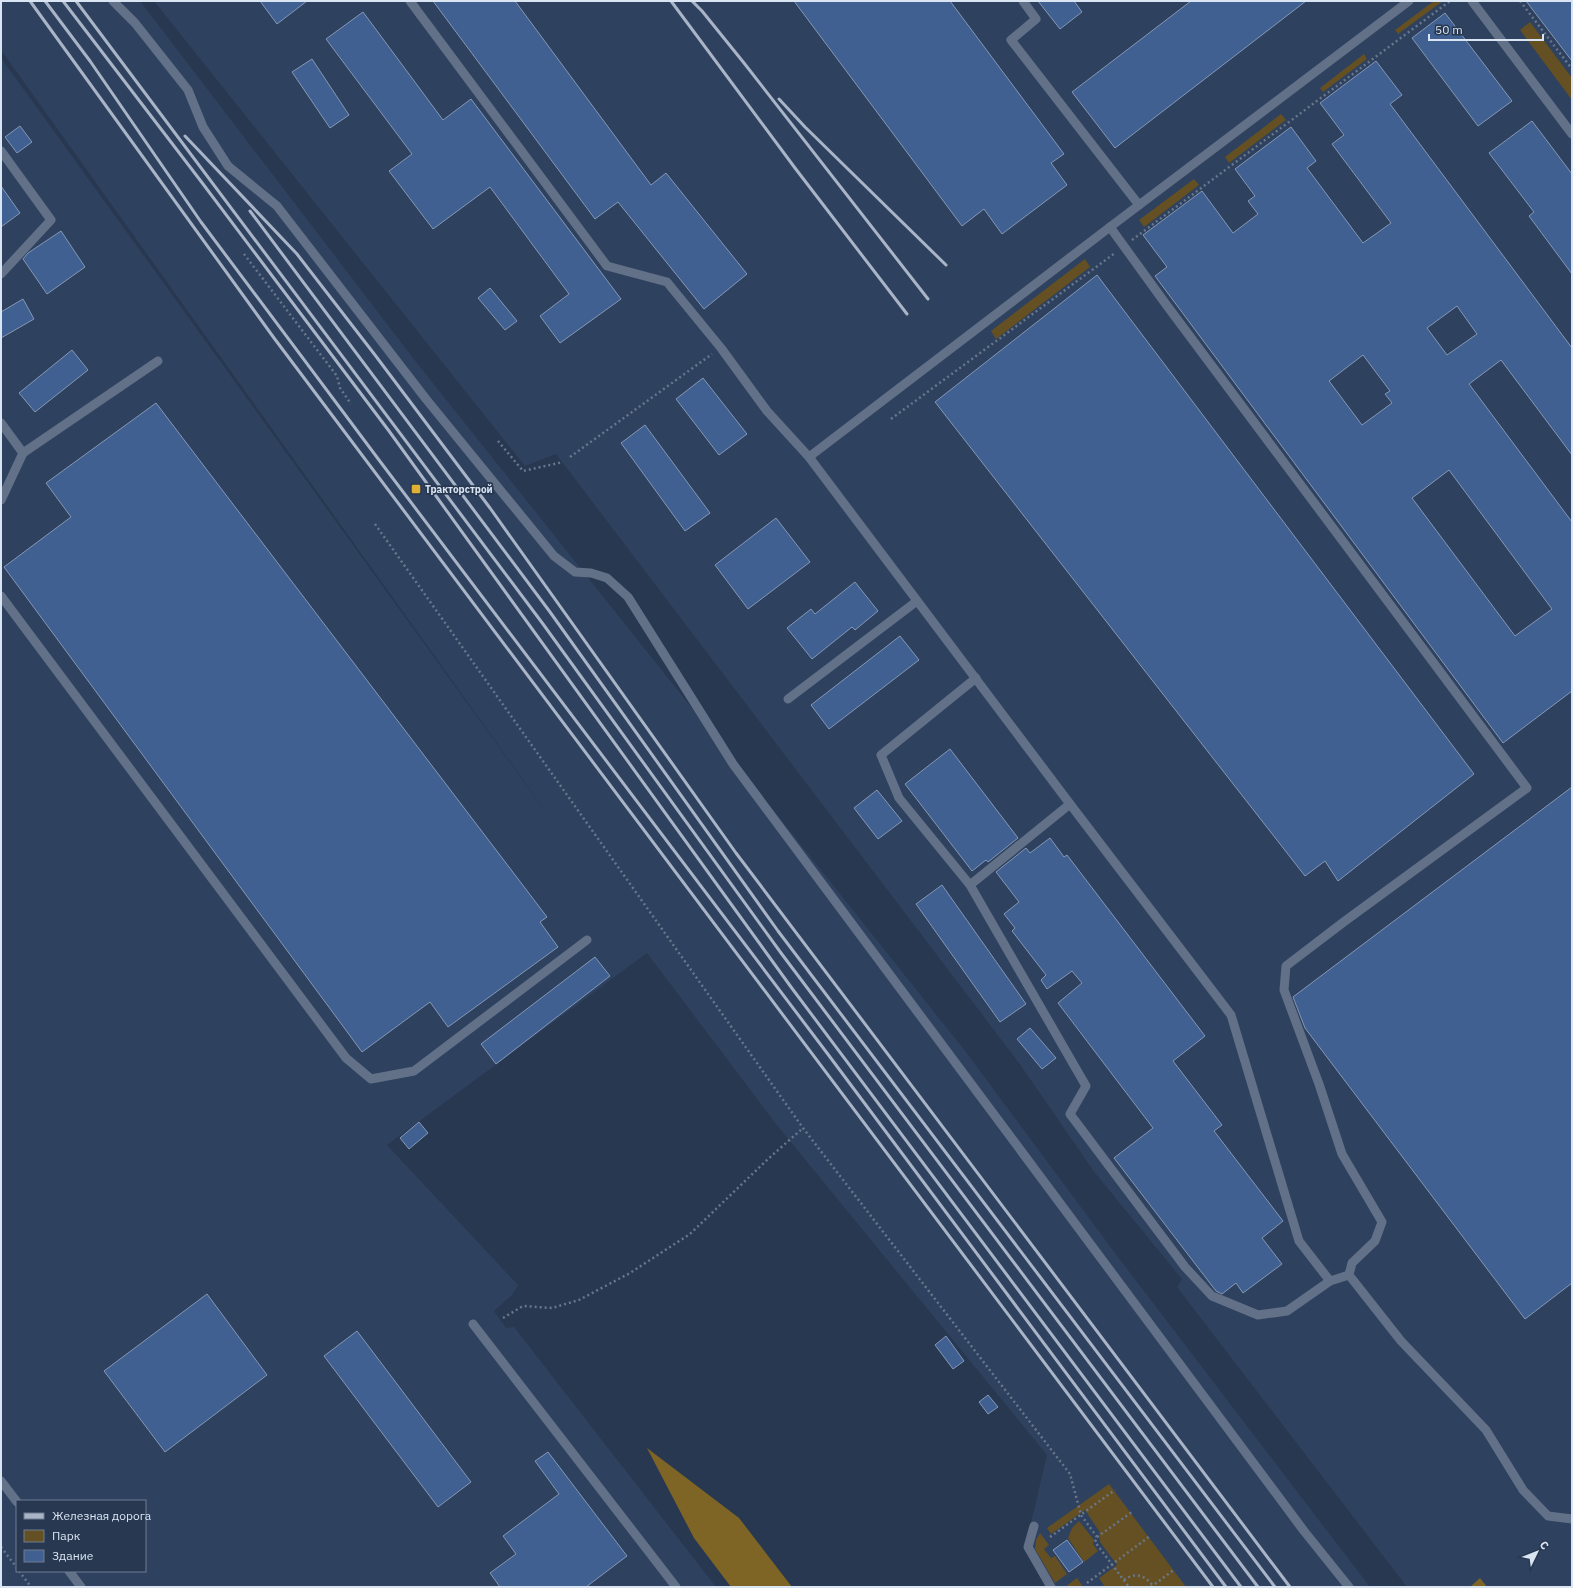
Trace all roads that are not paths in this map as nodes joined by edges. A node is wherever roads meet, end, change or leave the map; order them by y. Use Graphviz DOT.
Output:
graph roads {
  1 [pos="113,1"];
  2 [pos="410,1"];
  3 [pos="1023,1"];
  4 [pos="1409,1"];
  5 [pos="1472,1"];
  6 [pos="1572,134"];
  7 [pos="1,151"];
  8 [pos="1140,205"];
  9 [pos="1110,227"];
  10 [pos="1,274"];
  11 [pos="158,362"];
  12 [pos="1,422"];
  13 [pos="23,454"];
  14 [pos="809,457"];
  15 [pos="1,500"];
  16 [pos="1,596"];
  17 [pos="917,601"];
  18 [pos="976,678"];
  19 [pos="788,699"];
  20 [pos="1070,804"];
  21 [pos="970,886"];
  22 [pos="587,940"];
  23 [pos="1349,1276"];
  24 [pos="1330,1282"];
  25 [pos="473,1324"];
  26 [pos="1,1481"];
  27 [pos="16,1501"];
  28 [pos="1572,1519"];
  29 [pos="1034,1526"];
  30 [pos="70,1572"];
  31 [pos="81,1587"];
  32 [pos="676,1587"];
  33 [pos="1051,1587"];
  34 [pos="1349,1587"];
  1 -- 34 [label="lane"];
  2 -- 14 [label="lane"];
  3 -- 8 [label="lane"];
  4 -- 8 [label="lane"];
  5 -- 6 [label="lane"];
  7 -- 10 [label="lane"];
  8 -- 9 [label="lane"];
  9 -- 14 [label="lane"];
  9 -- 23 [label="lane"];
  11 -- 13 [label="lane"];
  12 -- 13 [label="lane"];
  13 -- 15 [label="lane"];
  14 -- 17 [label="lane"];
  16 -- 22 [label="lane"];
  17 -- 18 [label="lane"];
  17 -- 19 [label="lane"];
  18 -- 20 [label="lane"];
  18 -- 21 [label="lane"];
  20 -- 21 [label="lane"];
  20 -- 24 [label="lane"];
  21 -- 24 [label="lane"];
  23 -- 24 [label="lane"];
  23 -- 28 [label="lane"];
  25 -- 32 [label="lane"];
  26 -- 27 [label="lane"];
  29 -- 33 [label="lane"];
  30 -- 31 [label="lane"];
}
